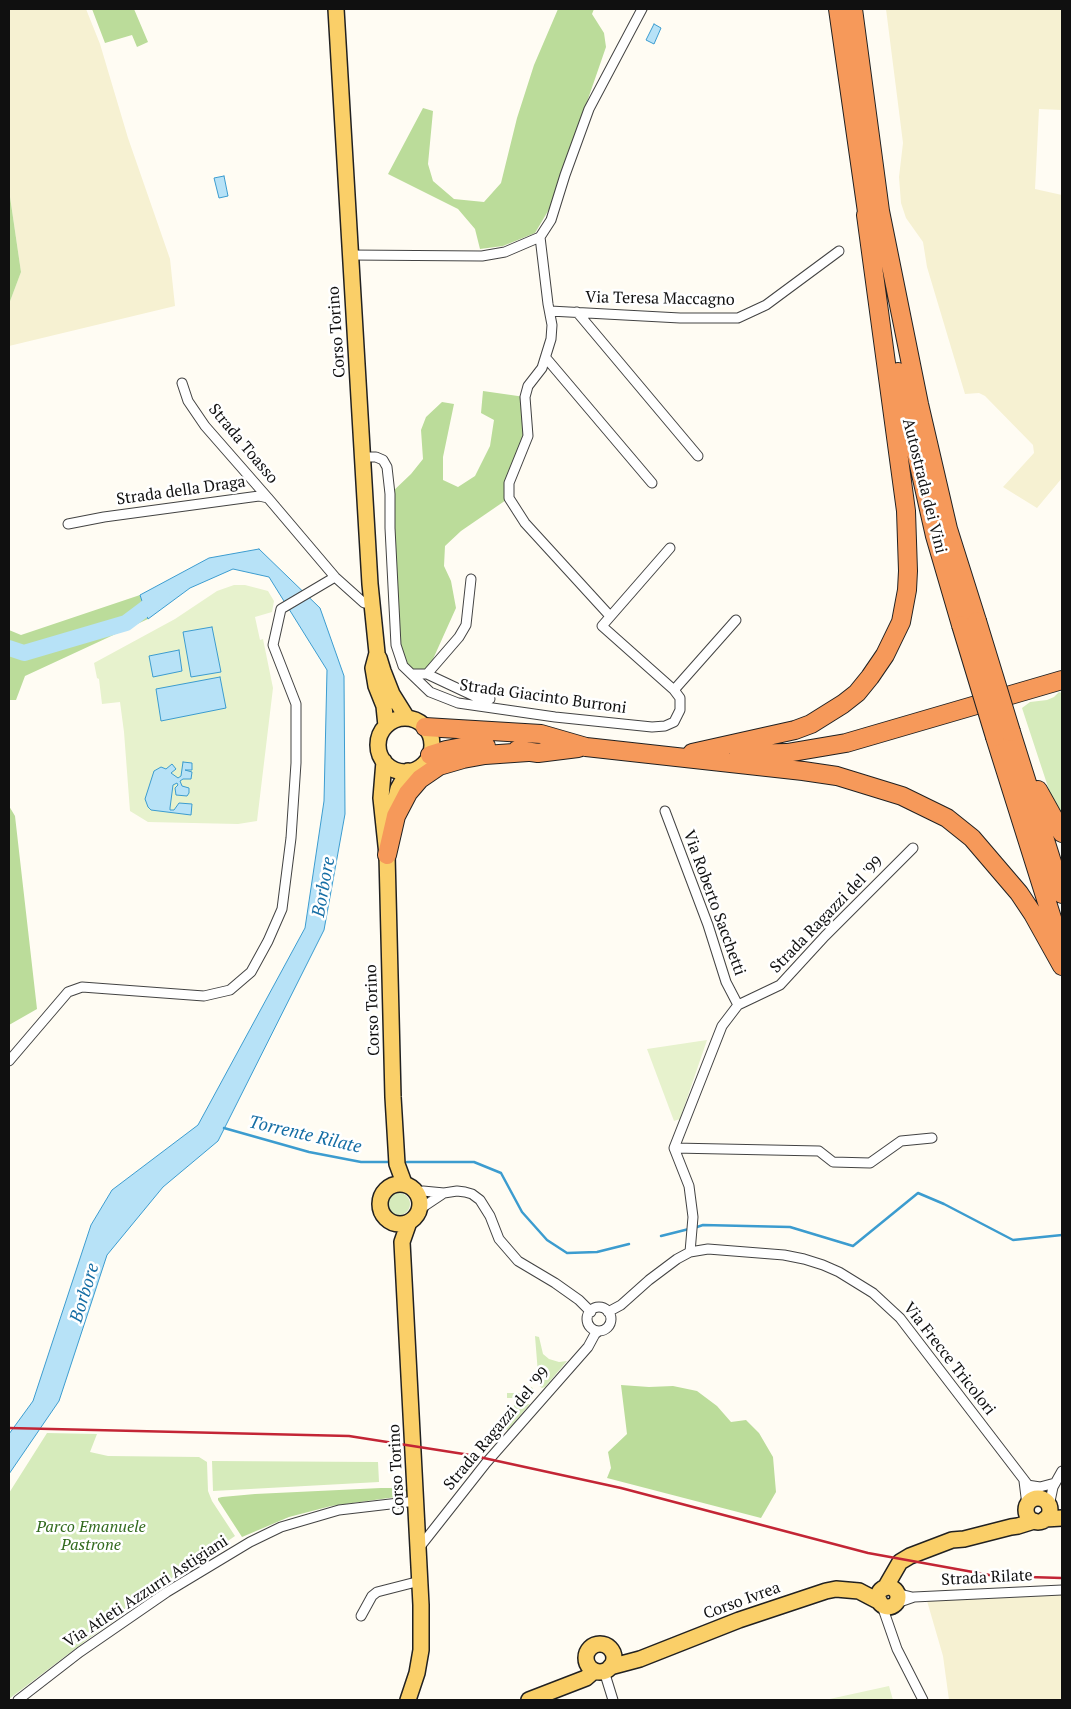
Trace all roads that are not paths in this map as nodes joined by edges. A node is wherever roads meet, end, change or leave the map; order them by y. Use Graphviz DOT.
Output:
graph roads {
  1 [pos="336,9"];
  2 [pos="642,9"];
  3 [pos="838,9"];
  4 [pos="853,9"];
  5 [pos="866,215"];
  6 [pos="540,237"];
  7 [pos="839,251"];
  8 [pos="350,254"];
  9 [pos="550,310"];
  10 [pos="577,312"];
  11 [pos="546,358"];
  12 [pos="182,383"];
  13 [pos="698,456"];
  14 [pos="362,457"];
  15 [pos="652,483"];
  16 [pos="268,498"];
  17 [pos="68,524"];
  18 [pos="670,548"];
  19 [pos="335,577"];
  20 [pos="471,579"];
  21 [pos="371,602"];
  22 [pos="610,616"];
  23 [pos="736,620"];
  24 [pos="969,623"];
  25 [pos="376,653"];
  26 [pos="412,674"];
  27 [pos="427,674"];
  28 [pos="1062,680"];
  29 [pos="674,690"];
  30 [pos="490,699"];
  31 [pos="407,718"];
  32 [pos="386,726"];
  33 [pos="425,727"];
  34 [pos="1003,735"];
  35 [pos="586,747"];
  36 [pos="528,752"];
  37 [pos="430,755"];
  38 [pos="679,756"];
  39 [pos="384,761"];
  40 [pos="408,771"];
  41 [pos="665,811"];
  42 [pos="1062,833"];
  43 [pos="913,848"];
  44 [pos="386,855"];
  45 [pos="1062,894"];
  46 [pos="1062,950"];
  47 [pos="1062,966"];
  48 [pos="738,1005"];
  49 [pos="9,1061"];
  50 [pos="932,1138"];
  51 [pos="674,1148"];
  52 [pos="397,1185"];
  53 [pos="444,1192"];
  54 [pos="418,1193"];
  55 [pos="420,1209"];
  56 [pos="410,1222"];
  57 [pos="392,1223"];
  58 [pos="402,1242"];
  59 [pos="690,1252"];
  60 [pos="591,1312"];
  61 [pos="608,1312"];
  62 [pos="599,1331"];
  63 [pos="1062,1471"];
  64 [pos="1026,1483"];
  65 [pos="1054,1485"];
  66 [pos="416,1501"];
  67 [pos="1043,1510"];
  68 [pos="419,1548"];
  69 [pos="420,1581"];
  70 [pos="1062,1590"];
  71 [pos="888,1597"];
  72 [pos="361,1616"];
  73 [pos="611,1650"];
  74 [pos="640,1659"];
  75 [pos="599,1668"];
  76 [pos="410,1698"];
  77 [pos="538,1699"];
  78 [pos="18,1700"];
  79 [pos="613,1700"];
  80 [pos="923,1700"];
  1 -- 8 [label="main road, Corso Torino"];
  2 -- 6 [label="street"];
  3 -- 5 [label="highway, Autostrada dei Vini"];
  4 -- 24 [label="highway, Autostrada dei Vini"];
  5 -- 24 [label="highway, Autostrada dei Vini"];
  5 -- 38 [label="highway"];
  6 -- 8 [label="street"];
  6 -- 9 [label="street"];
  7 -- 10 [label="street, Via Teresa Maccagno"];
  8 -- 14 [label="main road, Corso Torino"];
  9 -- 10 [label="street, Via Teresa Maccagno"];
  9 -- 11 [label="street"];
  10 -- 13 [label="street"];
  11 -- 15 [label="street"];
  11 -- 22 [label="street"];
  12 -- 16 [label="street, Strada Toasso"];
  14 -- 21 [label="main road, Corso Torino"];
  14 -- 26 [label="street, Strada Giacinto Burroni"];
  16 -- 17 [label="street, Strada della Draga"];
  16 -- 19 [label="street, Strada della Draga"];
  18 -- 22 [label="street"];
  19 -- 21 [label="street, Strada della Draga"];
  19 -- 49 [label="street"];
  20 -- 27 [label="street"];
  21 -- 25 [label="main road, Corso Torino"];
  22 -- 29 [label="street"];
  23 -- 29 [label="street"];
  24 -- 34 [label="highway, Autostrada dei Vini, bridge"];
  25 -- 31 [label="main road, Corso Torino"];
  25 -- 32 [label="main road, Corso Torino"];
  26 -- 27 [label="street"];
  26 -- 29 [label="street, Strada Giacinto Burroni"];
  27 -- 30 [label="street"];
  28 -- 38 [label="highway"];
  31 -- 32 [label="main road"];
  31 -- 33 [label="main road"];
  32 -- 39 [label="main road, Corso Torino"];
  33 -- 35 [label="highway"];
  33 -- 37 [label="main road"];
  34 -- 42 [label="highway"];
  34 -- 45 [label="highway, Autostrada dei Vini"];
  34 -- 46 [label="highway, Autostrada dei Vini"];
  35 -- 36 [label="highway"];
  35 -- 38 [label="highway"];
  36 -- 37 [label="highway"];
  36 -- 44 [label="highway"];
  37 -- 40 [label="main road, Corso Torino"];
  38 -- 47 [label="highway"];
  39 -- 40 [label="main road"];
  39 -- 44 [label="main road, Corso Torino"];
  40 -- 44 [label="main road, Corso Torino"];
  41 -- 48 [label="street, Via Roberto Sacchetti"];
  43 -- 48 [label="street, Strada Ragazzi del '99"];
  44 -- 52 [label="main road, Corso Torino"];
  48 -- 51 [label="street, Strada Ragazzi del '99"];
  50 -- 51 [label="street"];
  51 -- 59 [label="street"];
  52 -- 54 [label="main road"];
  52 -- 57 [label="main road, Corso Torino"];
  53 -- 54 [label="street"];
  53 -- 55 [label="street"];
  53 -- 60 [label="street"];
  54 -- 55 [label="main road"];
  55 -- 56 [label="main road, Corso Torino"];
  56 -- 57 [label="main road"];
  56 -- 58 [label="main road, Corso Torino"];
  57 -- 58 [label="main road, Corso Torino"];
  58 -- 66 [label="main road, Corso Torino"];
  59 -- 61 [label="street"];
  59 -- 64 [label="street, Via Frecce Tricolori"];
  60 -- 61 [label="street"];
  60 -- 62 [label="street"];
  61 -- 62 [label="street"];
  62 -- 68 [label="street, Strada Ragazzi del '99"];
  63 -- 65 [label="street"];
  64 -- 65 [label="street"];
  64 -- 67 [label="street, Via Frecce Tricolori"];
  65 -- 67 [label="street"];
  66 -- 68 [label="main road, Corso Torino"];
  66 -- 78 [label="street, Via Atleti Azzurri Astigiani"];
  67 -- 71 [label="main road"];
  68 -- 69 [label="main road, Corso Torino"];
  69 -- 72 [label="street"];
  69 -- 76 [label="main road, Corso Torino"];
  70 -- 71 [label="street, Strada Rilate"];
  71 -- 74 [label="main road, Corso Ivrea"];
  71 -- 80 [label="street"];
  73 -- 74 [label="main road"];
  73 -- 75 [label="main road"];
  73 -- 75 [label="main road"];
  74 -- 75 [label="main road, Corso Ivrea"];
  75 -- 77 [label="main road"];
  75 -- 79 [label="street"];
}
